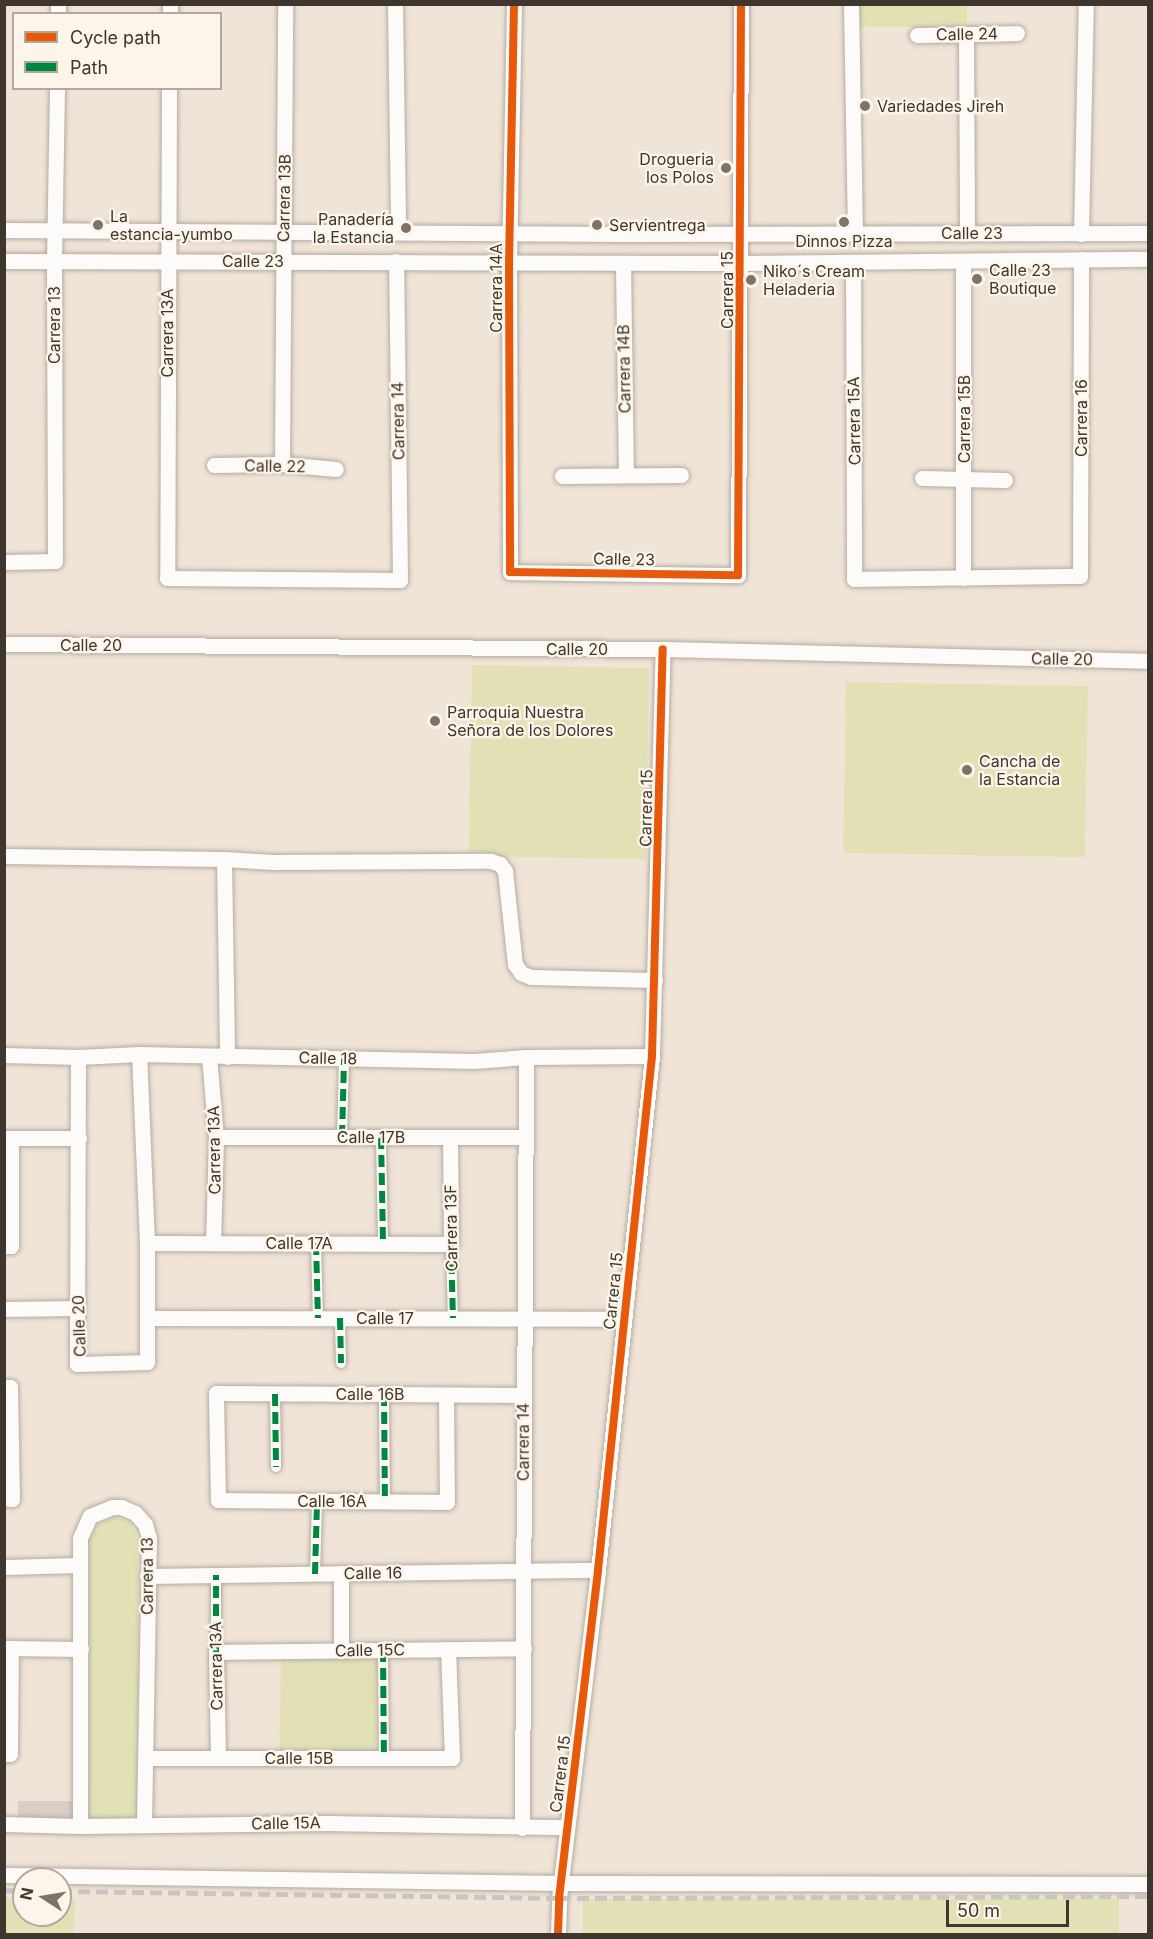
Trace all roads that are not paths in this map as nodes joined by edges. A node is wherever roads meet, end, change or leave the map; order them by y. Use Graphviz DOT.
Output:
graph roads {
  1 [pos="285,4"];
  2 [pos="395,4"];
  3 [pos="514,4"];
  4 [pos="741,4"];
  5 [pos="851,4"];
  6 [pos="1086,4"];
  7 [pos="1017,33"];
  8 [pos="966,34"];
  9 [pos="917,35"];
  10 [pos="57,90"];
  11 [pos="169,90"];
  12 [pos="4,230"];
  13 [pos="54,230"];
  14 [pos="167,231"];
  15 [pos="284,231"];
  16 [pos="510,231"];
  17 [pos="398,232"];
  18 [pos="967,233"];
  19 [pos="740,234"];
  20 [pos="855,234"];
  21 [pos="1081,234"];
  22 [pos="1149,234"];
  23 [pos="1081,259"];
  24 [pos="1149,259"];
  25 [pos="4,261"];
  26 [pos="54,261"];
  27 [pos="168,261"];
  28 [pos="283,261"];
  29 [pos="396,261"];
  30 [pos="963,261"];
  31 [pos="853,262"];
  32 [pos="509,263"];
  33 [pos="623,263"];
  34 [pos="741,263"];
  35 [pos="282,464"];
  36 [pos="214,465"];
  37 [pos="336,469"];
  38 [pos="681,475"];
  39 [pos="562,476"];
  40 [pos="626,476"];
  41 [pos="922,478"];
  42 [pos="964,478"];
  43 [pos="1005,480"];
  44 [pos="4,562"];
  45 [pos="510,572"];
  46 [pos="738,575"];
  47 [pos="963,578"];
  48 [pos="400,580"];
  49 [pos="4,644"];
  50 [pos="663,649"];
  51 [pos="1149,661"];
  52 [pos="4,856"];
  53 [pos="224,859"];
  54 [pos="655,980"];
  55 [pos="139,1054"];
  56 [pos="4,1055"];
  57 [pos="209,1056"];
  58 [pos="652,1056"];
  59 [pos="78,1057"];
  60 [pos="227,1057"];
  61 [pos="526,1057"];
  62 [pos="344,1058"];
  63 [pos="216,1137"];
  64 [pos="342,1137"];
  65 [pos="381,1137"];
  66 [pos="450,1137"];
  67 [pos="525,1137"];
  68 [pos="8,1138"];
  69 [pos="79,1138"];
  70 [pos="147,1243"];
  71 [pos="213,1243"];
  72 [pos="316,1243"];
  73 [pos="383,1244"];
  74 [pos="451,1244"];
  75 [pos="8,1246"];
  76 [pos="77,1308"];
  77 [pos="4,1309"];
  78 [pos="147,1318"];
  79 [pos="318,1318"];
  80 [pos="340,1318"];
  81 [pos="453,1318"];
  82 [pos="524,1319"];
  83 [pos="623,1319"];
  84 [pos="341,1363"];
  85 [pos="7,1387"];
  86 [pos="275,1394"];
  87 [pos="384,1394"];
  88 [pos="446,1395"];
  89 [pos="524,1395"];
  90 [pos="276,1467"];
  91 [pos="8,1498"];
  92 [pos="218,1500"];
  93 [pos="385,1501"];
  94 [pos="317,1502"];
  95 [pos="79,1565"];
  96 [pos="4,1567"];
  97 [pos="598,1570"];
  98 [pos="522,1571"];
  99 [pos="315,1574"];
  100 [pos="342,1574"];
  101 [pos="216,1575"];
  102 [pos="147,1576"];
  103 [pos="8,1648"];
  104 [pos="524,1648"];
  105 [pos="81,1649"];
  106 [pos="448,1649"];
  107 [pos="383,1650"];
  108 [pos="341,1651"];
  109 [pos="216,1652"];
  110 [pos="7,1754"];
  111 [pos="218,1757"];
  112 [pos="146,1758"];
  113 [pos="384,1758"];
  114 [pos="4,1824"];
  115 [pos="144,1825"];
  116 [pos="80,1826"];
  117 [pos="567,1827"];
  118 [pos="522,1828"];
  119 [pos="4,1875"];
  120 [pos="561,1883"];
  121 [pos="1149,1884"];
  122 [pos="558,1935"];
  1 -- 15 [label="street, Carrera 13B"];
  2 -- 17 [label="street"];
  3 -- 16 [label="street, Carrera 14A"];
  4 -- 19 [label="street, Carrera 15"];
  5 -- 20 [label="street"];
  6 -- 21 [label="street"];
  7 -- 8 [label="street, Calle 24"];
  8 -- 9 [label="street, Calle 24"];
  8 -- 18 [label="street"];
  10 -- 13 [label="street, Carrera 13"];
  11 -- 14 [label="street, Carrera 13A"];
  12 -- 13 [label="street, Calle 23"];
  13 -- 14 [label="street, Calle 23"];
  13 -- 26 [label="street, Carrera 13"];
  14 -- 15 [label="street, Calle 23"];
  14 -- 27 [label="street, Carrera 13A"];
  15 -- 17 [label="street, Calle 23"];
  15 -- 28 [label="street, Carrera 13B"];
  16 -- 17 [label="street, Calle 23"];
  16 -- 19 [label="street, Calle 23"];
  16 -- 32 [label="street, Carrera 14A"];
  18 -- 20 [label="street, Calle 23"];
  18 -- 21 [label="street, Calle 23"];
  19 -- 20 [label="street, Calle 23"];
  19 -- 34 [label="street, Carrera 15"];
  21 -- 22 [label="street, Calle 23"];
  23 -- 24 [label="street, Calle 23"];
  23 -- 30 [label="street, Calle 23"];
  23 -- 47 [label="street, Carrera 16"];
  25 -- 26 [label="street, Calle 23"];
  26 -- 27 [label="street, Calle 23"];
  26 -- 44 [label="street, Carrera 13"];
  27 -- 28 [label="street, Calle 23"];
  27 -- 48 [label="street, Carrera 13A"];
  28 -- 29 [label="street, Calle 23"];
  28 -- 35 [label="street, Carrera 13B"];
  29 -- 32 [label="street, Calle 23"];
  29 -- 48 [label="street, Carrera 14"];
  30 -- 31 [label="street, Calle 23"];
  30 -- 42 [label="street, Carrera 15B"];
  31 -- 34 [label="street, Calle 23"];
  31 -- 47 [label="street, Carrera 15A"];
  32 -- 33 [label="street, Calle 23"];
  32 -- 45 [label="street, Carrera 14A"];
  33 -- 34 [label="street, Calle 23"];
  33 -- 40 [label="street, Carrera 14B"];
  34 -- 46 [label="street, Carrera 15"];
  35 -- 36 [label="street, Calle 22"];
  35 -- 37 [label="street, Calle 22"];
  38 -- 40 [label="street"];
  39 -- 40 [label="street"];
  41 -- 42 [label="street"];
  42 -- 43 [label="street"];
  42 -- 47 [label="street, Carrera 15B"];
  45 -- 46 [label="street, Calle 23"];
  49 -- 50 [label="street, Calle 20"];
  50 -- 51 [label="street, Calle 20"];
  50 -- 54 [label="street, Carrera 15"];
  52 -- 53 [label="street"];
  53 -- 54 [label="street"];
  53 -- 60 [label="street"];
  54 -- 58 [label="street, Carrera 15"];
  55 -- 57 [label="street, Calle 18"];
  55 -- 59 [label="street, Calle 18"];
  55 -- 70 [label="street, Calle 20"];
  56 -- 59 [label="street, Calle 18"];
  57 -- 60 [label="street, Calle 18"];
  57 -- 63 [label="street, Carrera 13A"];
  58 -- 61 [label="street, Calle 18"];
  58 -- 83 [label="street, Carrera 15"];
  59 -- 69 [label="street, Calle 20"];
  60 -- 62 [label="street, Calle 18"];
  61 -- 62 [label="street, Calle 18"];
  61 -- 67 [label="street, Carrera 14"];
  62 -- 64 [label="street"];
  63 -- 64 [label="street, Calle 17B"];
  63 -- 71 [label="street, Carrera 13A"];
  64 -- 65 [label="street, Calle 17B"];
  65 -- 66 [label="street, Calle 17B"];
  65 -- 73 [label="street"];
  66 -- 67 [label="street, Calle 17B"];
  66 -- 74 [label="street, Carrera 13F"];
  67 -- 82 [label="street, Carrera 14"];
  68 -- 69 [label="street"];
  68 -- 75 [label="street"];
  69 -- 76 [label="street, Calle 20"];
  70 -- 71 [label="street, Calle 17A"];
  70 -- 78 [label="street, Calle 20"];
  71 -- 72 [label="street, Calle 17A"];
  72 -- 73 [label="street, Calle 17A"];
  72 -- 79 [label="street"];
  73 -- 74 [label="street, Calle 17A"];
  74 -- 81 [label="street, Carrera 13F"];
  76 -- 77 [label="street"];
  76 -- 78 [label="street, Calle 20"];
  78 -- 79 [label="street, Calle 17"];
  79 -- 80 [label="street, Calle 17"];
  80 -- 81 [label="street, Calle 17"];
  80 -- 84 [label="street"];
  81 -- 82 [label="street, Calle 17"];
  82 -- 83 [label="street, Calle 17"];
  82 -- 89 [label="street, Carrera 14"];
  83 -- 97 [label="street, Carrera 15"];
  85 -- 91 [label="street"];
  86 -- 87 [label="street, Calle 16B"];
  86 -- 90 [label="street"];
  86 -- 92 [label="street, Calle 16B"];
  87 -- 88 [label="street, Calle 16B"];
  87 -- 93 [label="street"];
  88 -- 89 [label="street, Calle 16B"];
  88 -- 93 [label="street, Calle 16A"];
  89 -- 98 [label="street, Carrera 14"];
  92 -- 94 [label="street, Calle 16A"];
  93 -- 94 [label="street, Calle 16A"];
  94 -- 99 [label="street"];
  95 -- 96 [label="street"];
  95 -- 102 [label="street, Carrera 13"];
  95 -- 105 [label="street, Carrera 13"];
  97 -- 98 [label="street, Calle 16"];
  97 -- 117 [label="street, Carrera 15"];
  98 -- 100 [label="street, Calle 16"];
  98 -- 104 [label="street, Carrera 14"];
  99 -- 100 [label="street, Calle 16"];
  99 -- 101 [label="street, Calle 16"];
  100 -- 108 [label="street"];
  101 -- 102 [label="street, Calle 16"];
  101 -- 109 [label="street, Carrera 13A"];
  102 -- 112 [label="street, Carrera 13"];
  103 -- 105 [label="street"];
  103 -- 110 [label="street"];
  104 -- 106 [label="street, Calle 15C"];
  104 -- 118 [label="street, Carrera 14"];
  105 -- 116 [label="street, Carrera 13"];
  106 -- 107 [label="street, Calle 15C"];
  106 -- 113 [label="street, Calle 15B"];
  107 -- 108 [label="street, Calle 15C"];
  107 -- 113 [label="street"];
  108 -- 109 [label="street, Calle 15C"];
  109 -- 111 [label="street, Carrera 13A"];
  111 -- 112 [label="street, Calle 15B"];
  111 -- 113 [label="street, Calle 15B"];
  112 -- 115 [label="street, Carrera 13"];
  114 -- 116 [label="street, Calle 15A"];
  115 -- 116 [label="street, Calle 15A"];
  115 -- 118 [label="street, Calle 15A"];
  117 -- 118 [label="street, Calle 15A"];
  117 -- 120 [label="street, Carrera 15"];
  119 -- 120 [label="street"];
  120 -- 121 [label="street"];
  120 -- 122 [label="street, Carrera 15"];
}
